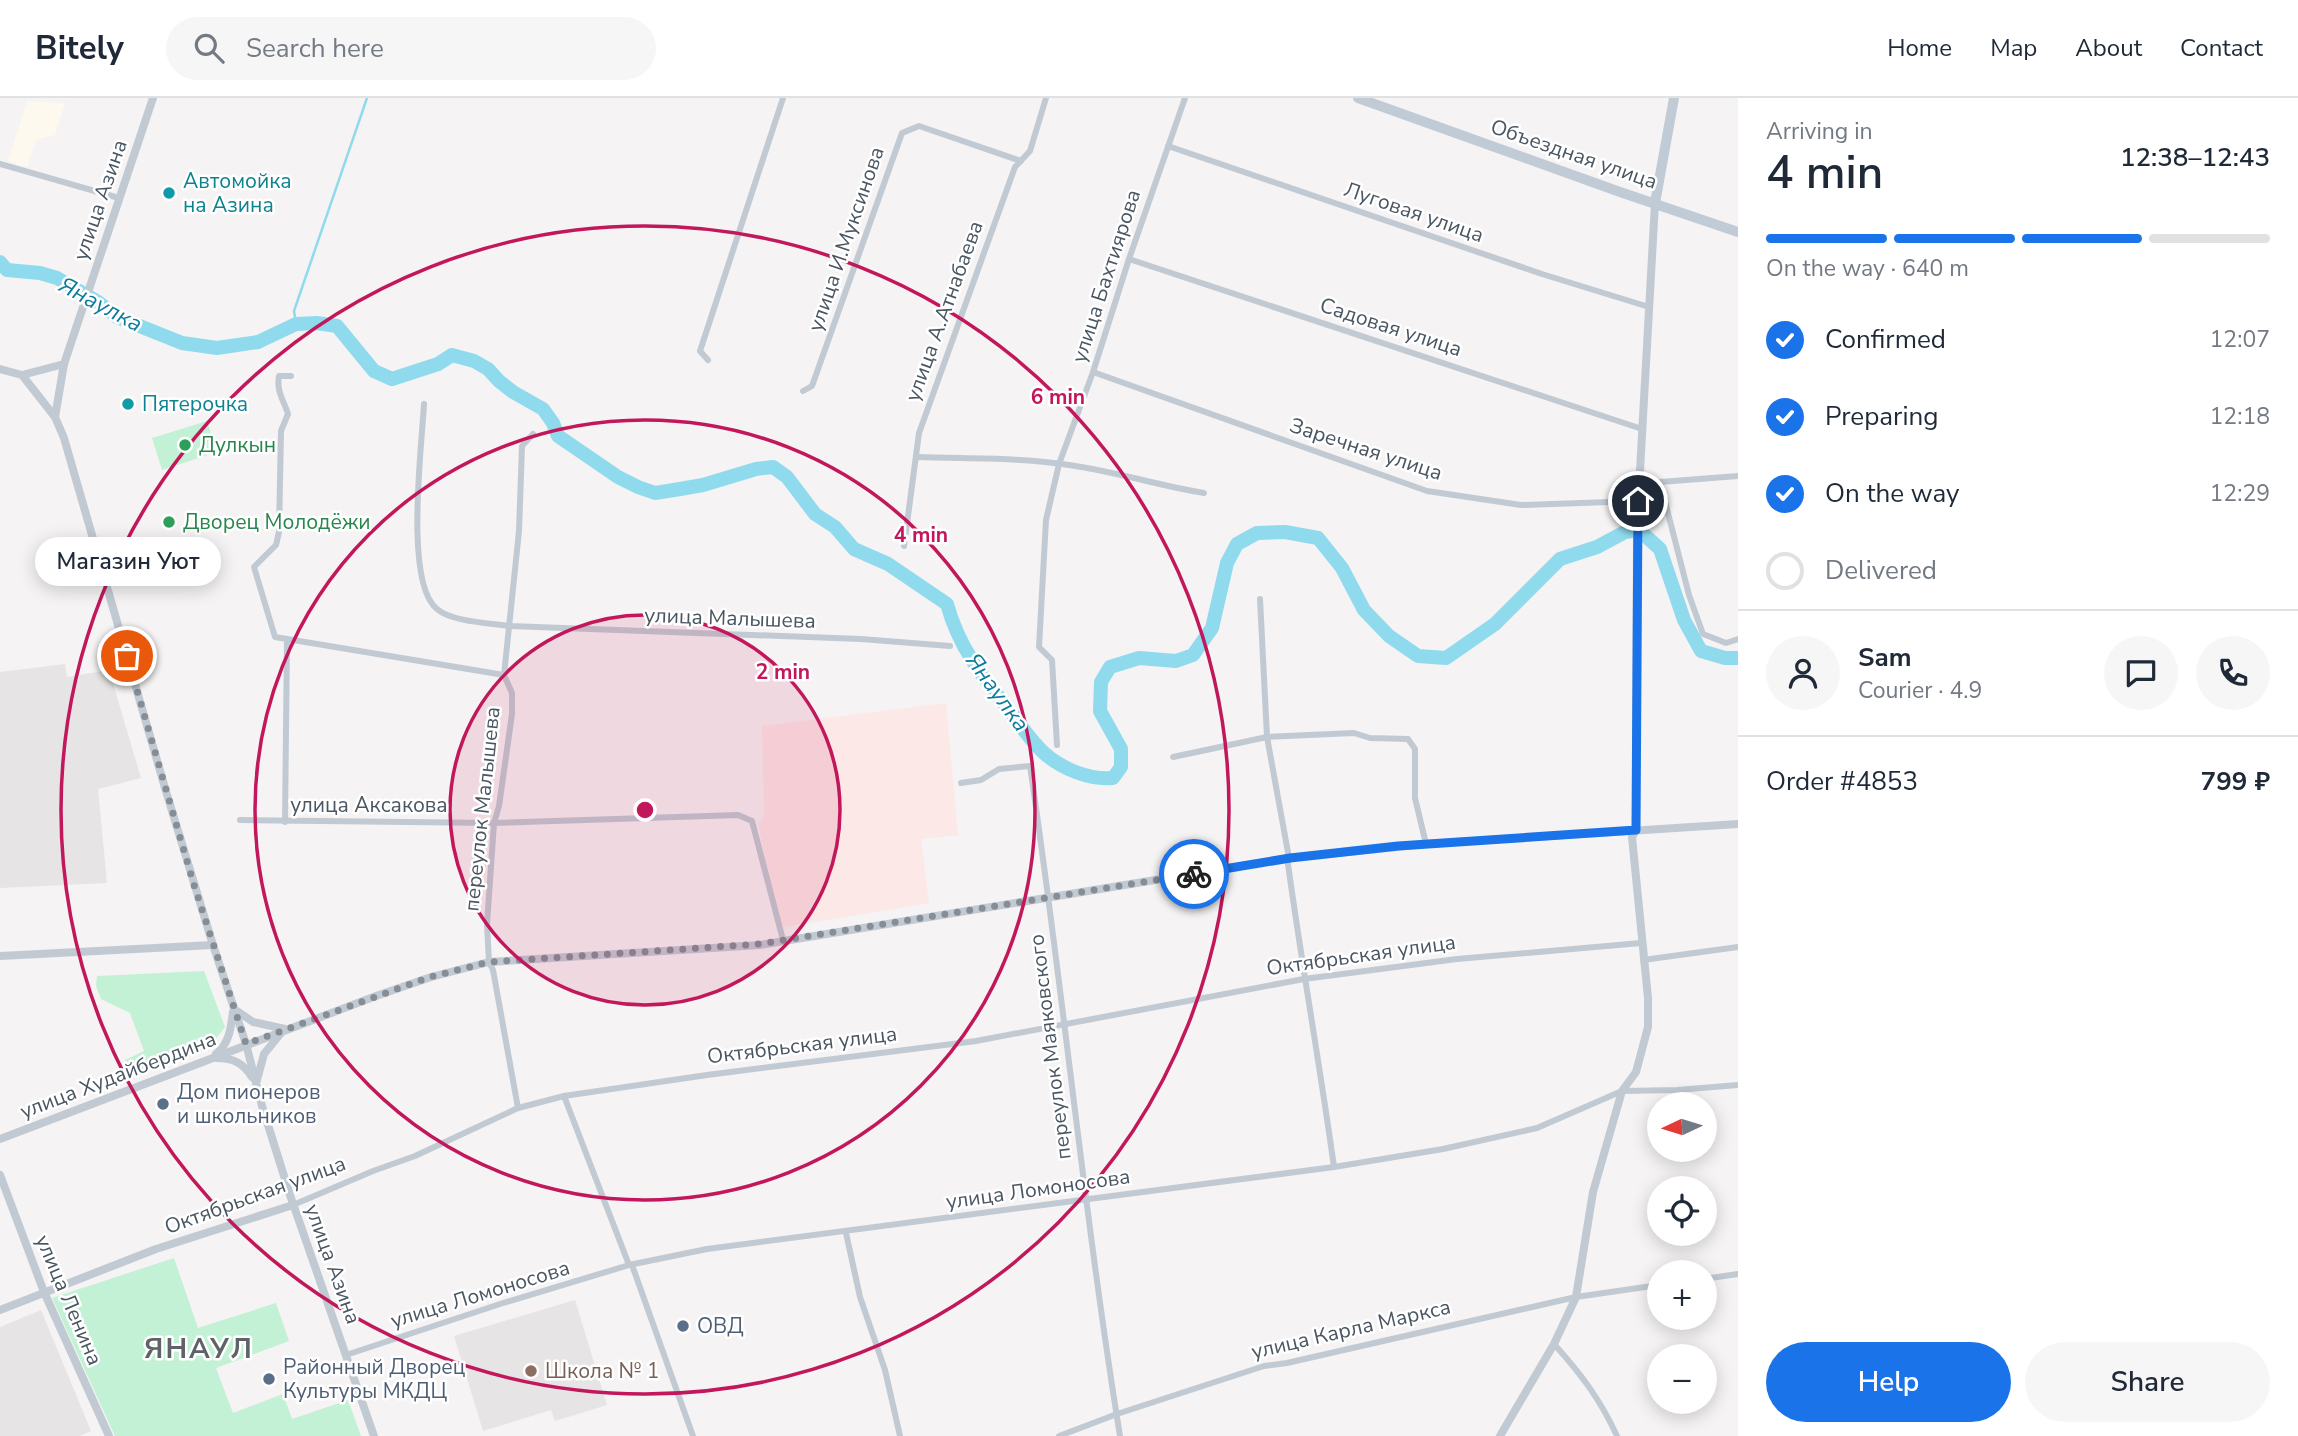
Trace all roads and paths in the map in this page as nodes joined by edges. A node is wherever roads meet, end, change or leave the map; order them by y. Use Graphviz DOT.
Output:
graph roads {
  1 [pos="153,98"];
  2 [pos="783,98"];
  3 [pos="1046,98"];
  4 [pos="1185,98"];
  5 [pos="1358,98"];
  6 [pos="1674,98"];
  7 [pos="1168,146"];
  8 [pos="1021,161"];
  9 [pos="0,164"];
  10 [pos="119,198"];
  11 [pos="1655,203"];
  12 [pos="1738,232"];
  13 [pos="1129,258"];
  14 [pos="1649,307"];
  15 [pos="708,360"];
  16 [pos="64,364"];
  17 [pos="0,369"];
  18 [pos="1093,372"];
  19 [pos="22,375"];
  20 [pos="290,376"];
  21 [pos="803,391"];
  22 [pos="424,404"];
  23 [pos="55,417"];
  24 [pos="1642,429"];
  25 [pos="533,434"];
  26 [pos="916,457"];
  27 [pos="1059,464"];
  28 [pos="1738,476"];
  29 [pos="1660,482"];
  30 [pos="1639,488"];
  31 [pos="1204,493"];
  32 [pos="1638,501"];
  33 [pos="904,546"];
  34 [pos="1260,599"];
  35 [pos="510,626"];
  36 [pos="288,639"];
  37 [pos="1738,639"];
  38 [pos="950,646"];
  39 [pos="504,675"];
  40 [pos="1267,737"];
  41 [pos="1057,744"];
  42 [pos="1173,757"];
  43 [pos="961,783"];
  44 [pos="240,820"];
  45 [pos="285,822"];
  46 [pos="494,823"];
  47 [pos="1738,824"];
  48 [pos="1636,830"];
  49 [pos="1426,844"];
  50 [pos="1290,858"];
  51 [pos="1049,897"];
  52 [pos="783,940"];
  53 [pos="1641,943"];
  54 [pos="213,945"];
  55 [pos="1738,947"];
  56 [pos="0,956"];
  57 [pos="1643,960"];
  58 [pos="489,962"];
  59 [pos="1304,979"];
  60 [pos="234,1010"];
  61 [pos="1064,1025"];
  62 [pos="285,1029"];
  63 [pos="246,1044"];
  64 [pos="210,1058"];
  65 [pos="257,1084"];
  66 [pos="1738,1085"];
  67 [pos="1622,1090"];
  68 [pos="564,1096"];
  69 [pos="518,1108"];
  70 [pos="0,1139"];
  71 [pos="1334,1167"];
  72 [pos="0,1175"];
  73 [pos="1086,1199"];
  74 [pos="293,1205"];
  75 [pos="846,1233"];
  76 [pos="631,1265"];
  77 [pos="1738,1274"];
  78 [pos="1717,1277"];
  79 [pos="1647,1287"];
  80 [pos="44,1292"];
  81 [pos="1576,1297"];
  82 [pos="0,1310"];
  83 [pos="1554,1343"];
  84 [pos="346,1354"];
  85 [pos="1117,1414"];
  86 [pos="106,1435"];
  87 [pos="374,1436"];
  88 [pos="693,1436"];
  89 [pos="900,1436"];
  90 [pos="1059,1436"];
  91 [pos="1120,1436"];
  92 [pos="1500,1436"];
  93 [pos="1617,1436"];
  1 -- 10 [label="street, улица Азина"];
  2 -- 15 [label="street"];
  3 -- 8 [label="street, улица А.Атнабаева"];
  4 -- 7 [label="street, улица Бахтиярова"];
  5 -- 11 [label="main road, Объездная улица"];
  6 -- 11 [label="main road"];
  7 -- 13 [label="street, улица Бахтиярова"];
  7 -- 14 [label="street, Луговая улица"];
  8 -- 21 [label="street, улица И.Муксинова"];
  8 -- 26 [label="street, улица А.Атнабаева"];
  9 -- 10 [label="street"];
  10 -- 16 [label="street, улица Азина"];
  11 -- 12 [label="main road, Объездная улица"];
  11 -- 14 [label="street"];
  13 -- 18 [label="street, улица Бахтиярова"];
  13 -- 24 [label="street, Садовая улица"];
  14 -- 24 [label="street"];
  16 -- 19 [label="street"];
  16 -- 23 [label="street, улица Азина"];
  17 -- 19 [label="street"];
  18 -- 27 [label="street, улица Бахтиярова"];
  18 -- 32 [label="street, Заречная улица"];
  19 -- 23 [label="street"];
  20 -- 36 [label="street"];
  22 -- 35 [label="street, улица Малышева"];
  23 -- 54 [label="street, улица Азина"];
  24 -- 30 [label="street"];
  25 -- 35 [label="street, переулок Малышева"];
  26 -- 27 [label="street"];
  26 -- 33 [label="street, улица А.Атнабаева"];
  27 -- 31 [label="street"];
  27 -- 41 [label="street, улица Бахтиярова"];
  28 -- 29 [label="street"];
  29 -- 30 [label="street"];
  29 -- 37 [label="street"];
  30 -- 32 [label="street"];
  32 -- 48 [label="street"];
  34 -- 40 [label="street"];
  35 -- 38 [label="street, улица Малышева"];
  35 -- 39 [label="street, переулок Малышева"];
  36 -- 39 [label="street"];
  36 -- 45 [label="street"];
  39 -- 46 [label="street, переулок Малышева"];
  40 -- 42 [label="street"];
  40 -- 49 [label="street"];
  40 -- 50 [label="street"];
  43 -- 51 [label="street, переулок Маяковского"];
  44 -- 45 [label="street, улица Аксакова"];
  45 -- 46 [label="street, улица Аксакова"];
  46 -- 52 [label="street, улица Аксакова"];
  46 -- 58 [label="street, переулок Малышева"];
  47 -- 48 [label="street, улица Худайбердина"];
  48 -- 49 [label="street, улица Худайбердина"];
  48 -- 53 [label="street"];
  49 -- 50 [label="street, улица Худайбердина"];
  50 -- 51 [label="street, улица Худайбердина"];
  50 -- 59 [label="street"];
  51 -- 52 [label="street, улица Худайбердина"];
  51 -- 61 [label="street, переулок Маяковского"];
  52 -- 58 [label="street, улица Худайбердина"];
  53 -- 57 [label="street"];
  53 -- 59 [label="street, Октябрьская улица"];
  54 -- 56 [label="street"];
  54 -- 60 [label="street, улица Азина"];
  55 -- 57 [label="street"];
  57 -- 67 [label="street"];
  58 -- 62 [label="street, улица Худайбердина"];
  58 -- 69 [label="street, переулок Малышева"];
  59 -- 61 [label="street, Октябрьская улица"];
  59 -- 71 [label="street"];
  60 -- 62 [label="street"];
  60 -- 63 [label="street, улица Азина"];
  60 -- 64 [label="street"];
  61 -- 68 [label="street, Октябрьская улица"];
  61 -- 73 [label="street, переулок Маяковского"];
  62 -- 63 [label="street, улица Худайбердина"];
  62 -- 65 [label="street"];
  63 -- 64 [label="street, улица Худайбердина"];
  63 -- 65 [label="street, улица Азина"];
  64 -- 65 [label="street"];
  64 -- 70 [label="street, улица Худайбердина"];
  65 -- 74 [label="street, улица Азина"];
  66 -- 67 [label="street, улица Ломоносова"];
  67 -- 71 [label="street, улица Ломоносова"];
  67 -- 81 [label="street"];
  68 -- 69 [label="street, Октябрьская улица"];
  68 -- 76 [label="street"];
  69 -- 74 [label="street, Октябрьская улица"];
  71 -- 73 [label="street, улица Ломоносова"];
  72 -- 80 [label="street, улица Ленина"];
  73 -- 75 [label="street, улица Ломоносова"];
  73 -- 85 [label="street, переулок Маяковского"];
  74 -- 80 [label="street, Октябрьская улица"];
  74 -- 84 [label="street, улица Азина"];
  75 -- 76 [label="street, улица Ломоносова"];
  75 -- 89 [label="street"];
  76 -- 84 [label="street, улица Ломоносова"];
  76 -- 88 [label="street"];
  77 -- 78 [label="street"];
  79 -- 81 [label="street, улица Карла Маркса"];
  80 -- 82 [label="street, Октябрьская улица"];
  80 -- 86 [label="street, улица Ленина"];
  81 -- 83 [label="street"];
  81 -- 85 [label="street, улица Карла Маркса"];
  83 -- 92 [label="street"];
  83 -- 93 [label="street"];
  84 -- 87 [label="street, улица Азина"];
  85 -- 90 [label="street, улица Карла Маркса"];
  85 -- 91 [label="street, переулок Маяковского"];
}
